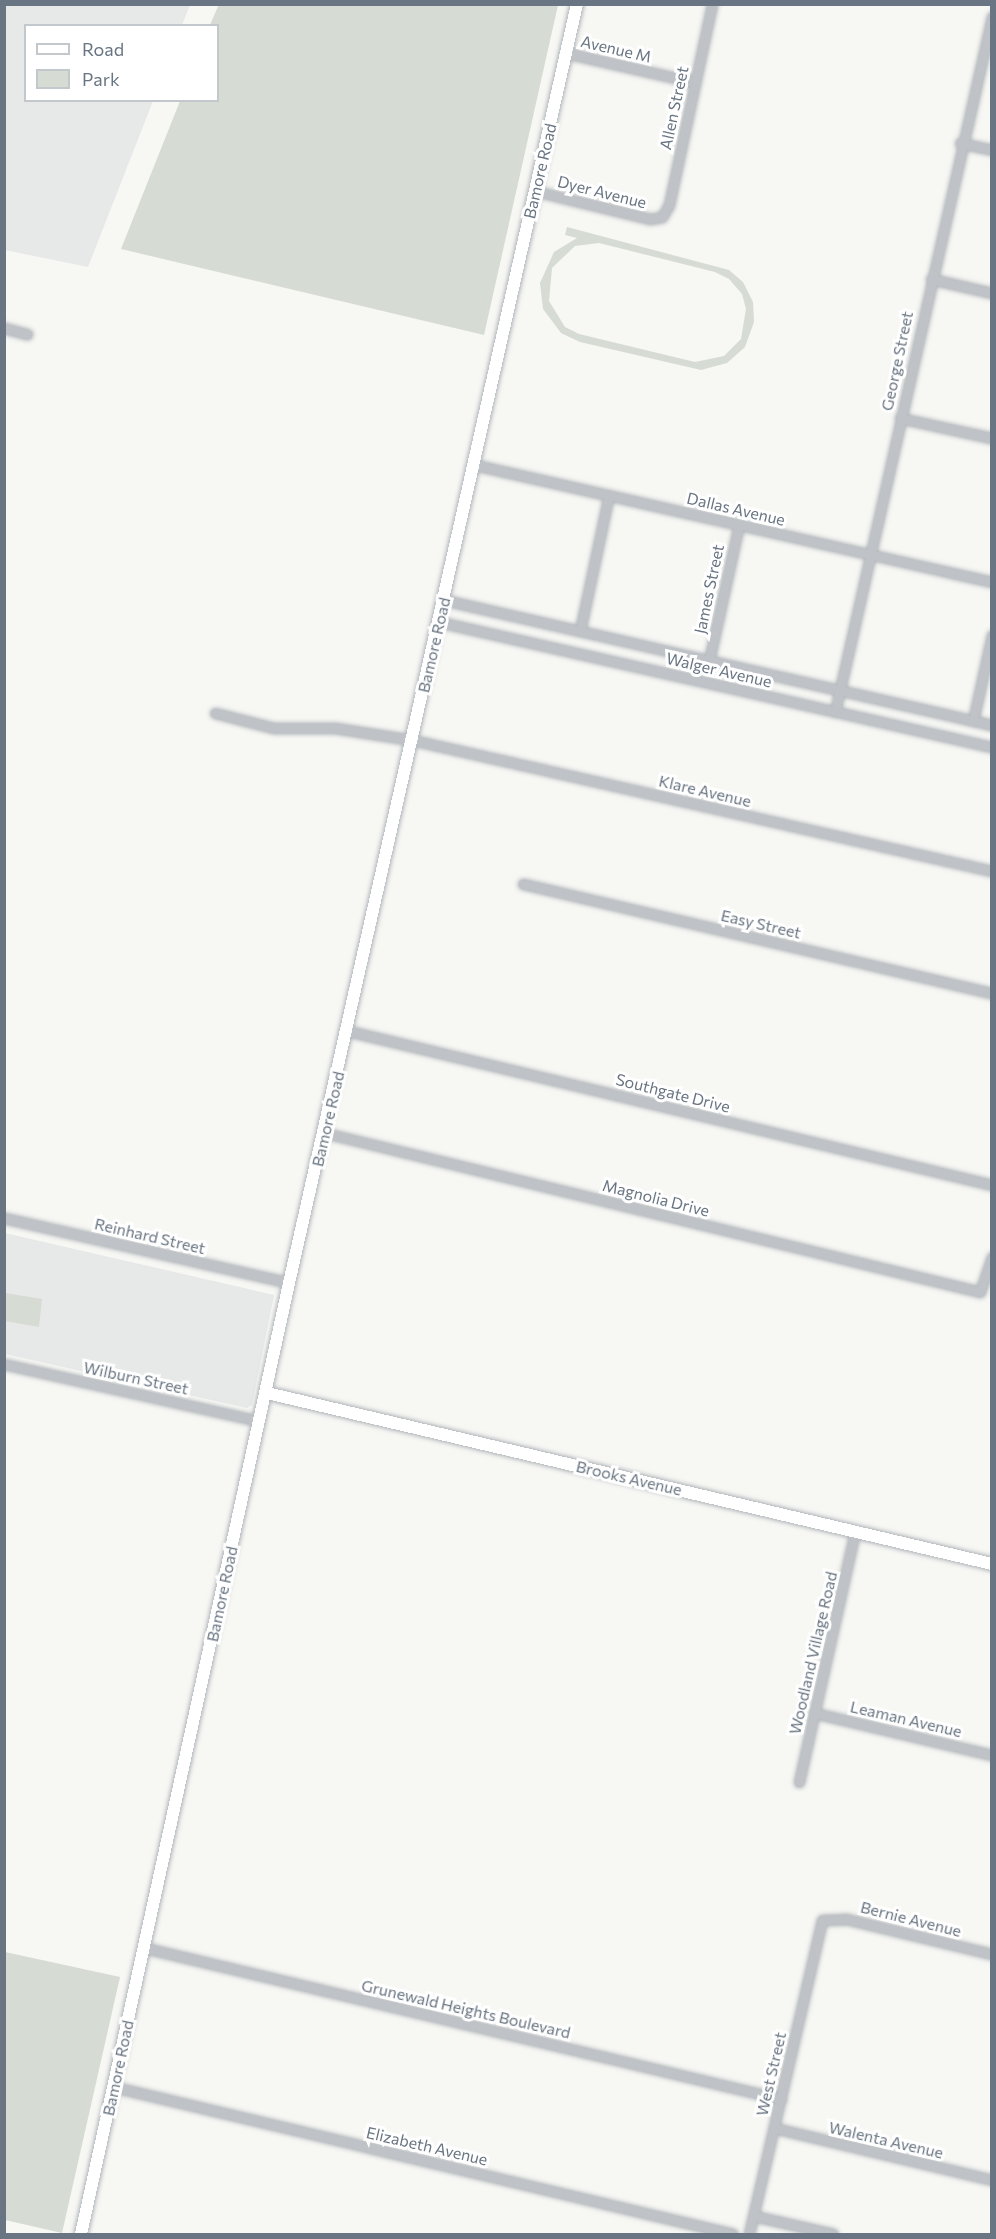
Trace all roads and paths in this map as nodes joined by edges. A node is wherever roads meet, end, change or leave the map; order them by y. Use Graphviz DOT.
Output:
graph roads {
  1 [pos="577,4"];
  2 [pos="712,4"];
  3 [pos="992,17"];
  4 [pos="566,53"];
  5 [pos="694,82"];
  6 [pos="960,144"];
  7 [pos="992,150"];
  8 [pos="535,191"];
  9 [pos="662,217"];
  10 [pos="931,279"];
  11 [pos="992,293"];
  12 [pos="4,328"];
  13 [pos="27,333"];
  14 [pos="900,418"];
  15 [pos="992,438"];
  16 [pos="475,465"];
  17 [pos="609,495"];
  18 [pos="739,525"];
  19 [pos="869,554"];
  20 [pos="992,582"];
  21 [pos="444,600"];
  22 [pos="439,622"];
  23 [pos="580,631"];
  24 [pos="992,636"];
  25 [pos="709,661"];
  26 [pos="839,691"];
  27 [pos="835,712"];
  28 [pos="215,713"];
  29 [pos="973,721"];
  30 [pos="992,726"];
  31 [pos="412,740"];
  32 [pos="992,747"];
  33 [pos="992,871"];
  34 [pos="523,884"];
  35 [pos="992,993"];
  36 [pos="348,1031"];
  37 [pos="325,1133"];
  38 [pos="992,1185"];
  39 [pos="4,1218"];
  40 [pos="992,1257"];
  41 [pos="289,1283"];
  42 [pos="4,1364"];
  43 [pos="267,1393"];
  44 [pos="260,1421"];
  45 [pos="855,1531"];
  46 [pos="992,1564"];
  47 [pos="814,1713"];
  48 [pos="992,1755"];
  49 [pos="799,1782"];
  50 [pos="822,1920"];
  51 [pos="145,1948"];
  52 [pos="992,1954"];
  53 [pos="114,2087"];
  54 [pos="781,2099"];
  55 [pos="774,2128"];
  56 [pos="992,2180"];
  57 [pos="754,2216"];
  58 [pos="81,2235"];
  59 [pos="733,2235"];
  60 [pos="749,2235"];
  61 [pos="833,2235"];
  1 -- 4 [label="street, Bamore Road"];
  2 -- 5 [label="street, Allen Street"];
  3 -- 6 [label="street, George Street"];
  4 -- 5 [label="street, Avenue M"];
  4 -- 8 [label="street, Bamore Road"];
  5 -- 9 [label="street, Allen Street"];
  6 -- 7 [label="street"];
  6 -- 10 [label="street, George Street"];
  8 -- 9 [label="street, Dyer Avenue"];
  8 -- 16 [label="street, Bamore Road"];
  10 -- 11 [label="street"];
  10 -- 14 [label="street, George Street"];
  12 -- 13 [label="street"];
  14 -- 15 [label="street"];
  14 -- 19 [label="street, George Street"];
  16 -- 17 [label="street, Dallas Avenue"];
  16 -- 21 [label="street, Bamore Road"];
  17 -- 18 [label="street, Dallas Avenue"];
  17 -- 23 [label="street"];
  18 -- 19 [label="street, Dallas Avenue"];
  18 -- 25 [label="street, James Street"];
  19 -- 20 [label="street, Dallas Avenue"];
  19 -- 26 [label="street, George Street"];
  21 -- 22 [label="street, Bamore Road"];
  21 -- 23 [label="street, Walger Avenue"];
  22 -- 27 [label="street, Walger Avenue"];
  22 -- 31 [label="street, Bamore Road"];
  23 -- 25 [label="street, Walger Avenue"];
  24 -- 29 [label="street"];
  25 -- 26 [label="street, Walger Avenue"];
  26 -- 27 [label="street, George Street"];
  26 -- 29 [label="street, Walger Avenue"];
  27 -- 32 [label="street, Walger Avenue"];
  28 -- 31 [label="street, Klare Avenue"];
  29 -- 30 [label="street, Walger Avenue"];
  31 -- 33 [label="street, Klare Avenue"];
  31 -- 36 [label="street, Bamore Road"];
  34 -- 35 [label="street, Easy Street"];
  36 -- 37 [label="street, Bamore Road"];
  36 -- 38 [label="street, Southgate Drive"];
  37 -- 40 [label="street, Magnolia Drive"];
  37 -- 41 [label="street, Bamore Road"];
  39 -- 41 [label="street, Reinhard Street"];
  41 -- 43 [label="street, Bamore Road"];
  42 -- 44 [label="street, Wilburn Street"];
  43 -- 44 [label="street, Bamore Road"];
  43 -- 45 [label="street, Brooks Avenue"];
  44 -- 51 [label="street, Bamore Road"];
  45 -- 46 [label="street, Brooks Avenue"];
  45 -- 47 [label="street, Woodland Village Road"];
  47 -- 48 [label="street, Leaman Avenue"];
  47 -- 49 [label="street, Woodland Village Road"];
  50 -- 52 [label="street, Bernie Avenue"];
  50 -- 54 [label="street, West Street"];
  51 -- 53 [label="street, Bamore Road"];
  51 -- 54 [label="street, Grunewald Heights Boulevard"];
  53 -- 58 [label="street, Bamore Road"];
  53 -- 59 [label="street, Elizabeth Avenue"];
  54 -- 55 [label="street, West Street"];
  55 -- 56 [label="street, Walenta Avenue"];
  55 -- 57 [label="street, West Street"];
  57 -- 60 [label="street, West Street"];
  57 -- 61 [label="street"];
}
